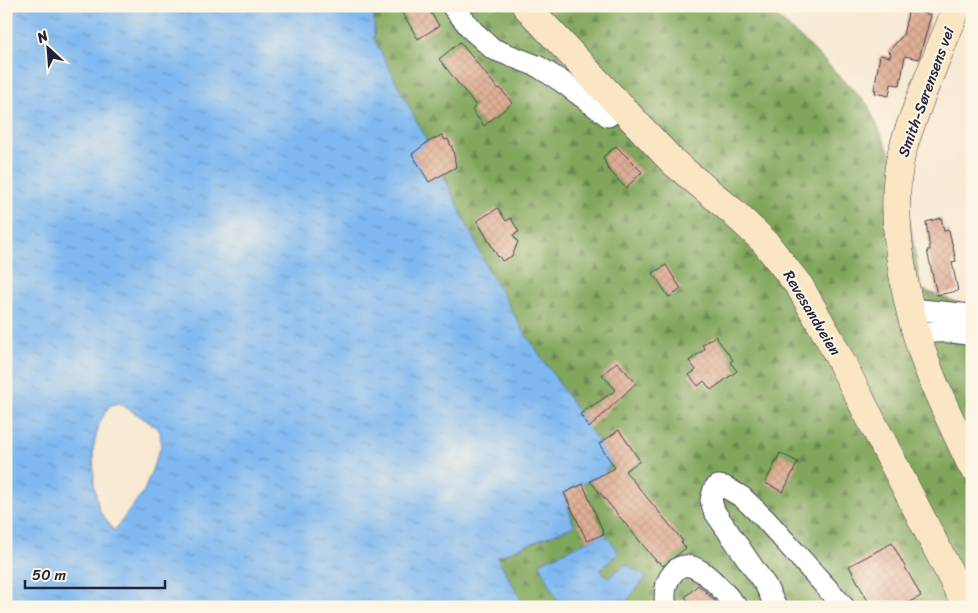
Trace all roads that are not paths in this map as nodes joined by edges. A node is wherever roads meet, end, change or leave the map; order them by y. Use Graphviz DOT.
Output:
graph roads {
  1 [pos="452,6"];
  2 [pos="526,6"];
  3 [pos="958,6"];
  4 [pos="619,107"];
  5 [pos="972,315"];
  6 [pos="914,321"];
  7 [pos="972,335"];
  8 [pos="972,466"];
  9 [pos="666,607"];
  10 [pos="737,607"];
  11 [pos="776,607"];
  12 [pos="844,607"];
  13 [pos="968,607"];
  1 -- 4 [label="street"];
  2 -- 4 [label="main road, Revesandveien"];
  3 -- 6 [label="main road, Smith-Sørensens vei"];
  4 -- 13 [label="main road, Revesandveien"];
  5 -- 6 [label="street"];
  6 -- 7 [label="street"];
  6 -- 8 [label="main road, Smith-Sørensens vei"];
  9 -- 10 [label="street"];
  11 -- 12 [label="street"];
}
